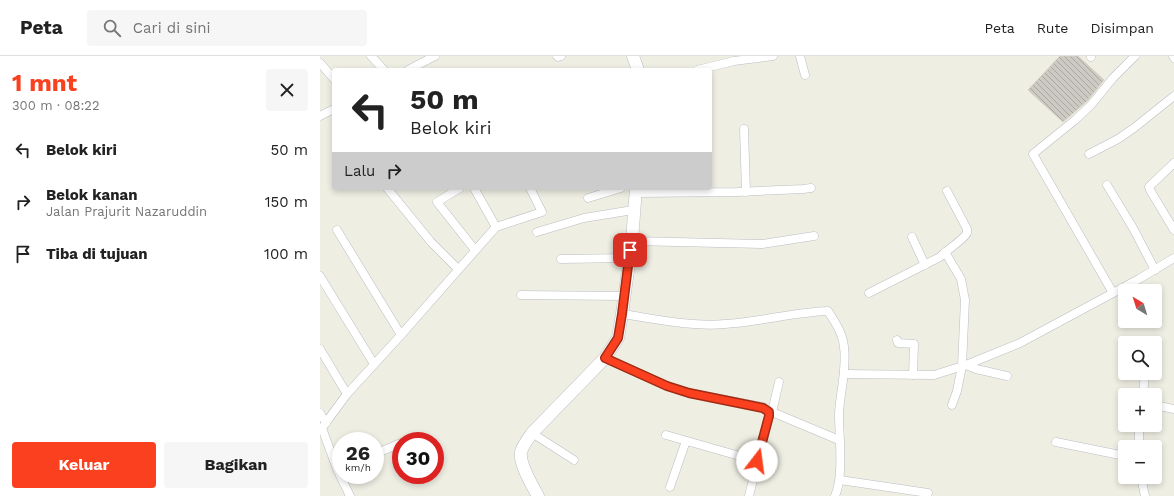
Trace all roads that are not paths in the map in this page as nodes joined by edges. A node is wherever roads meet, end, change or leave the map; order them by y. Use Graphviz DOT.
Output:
graph roads {
  1 [pos="371,56"];
  2 [pos="435,56"];
  3 [pos="557,56"];
  4 [pos="561,56"];
  5 [pos="633,56"];
  6 [pos="773,56"];
  7 [pos="800,56"];
  8 [pos="1135,56"];
  9 [pos="320,63"];
  10 [pos="382,68"];
  11 [pos="412,68"];
  12 [pos="637,68"];
  13 [pos="705,68"];
  14 [pos="805,75"];
  15 [pos="332,77"];
  16 [pos="1174,96"];
  17 [pos="332,110"];
  18 [pos="320,116"];
  19 [pos="744,129"];
  20 [pos="1089,154"];
  21 [pos="1174,163"];
  22 [pos="1107,185"];
  23 [pos="811,188"];
  24 [pos="389,190"];
  25 [pos="457,190"];
  26 [pos="475,190"];
  27 [pos="531,190"];
  28 [pos="614,190"];
  29 [pos="636,190"];
  30 [pos="947,191"];
  31 [pos="746,192"];
  32 [pos="588,198"];
  33 [pos="634,210"];
  34 [pos="496,227"];
  35 [pos="337,230"];
  36 [pos="1174,230"];
  37 [pos="537,232"];
  38 [pos="814,236"];
  39 [pos="912,237"];
  40 [pos="632,241"];
  41 [pos="475,250"];
  42 [pos="945,252"];
  43 [pos="629,258"];
  44 [pos="1174,258"];
  45 [pos="561,259"];
  46 [pos="925,265"];
  47 [pos="458,269"];
  48 [pos="1155,270"];
  49 [pos="320,276"];
  50 [pos="869,293"];
  51 [pos="1112,293"];
  52 [pos="521,295"];
  53 [pos="624,296"];
  54 [pos="622,314"];
  55 [pos="401,335"];
  56 [pos="897,340"];
  57 [pos="320,349"];
  58 [pos="605,358"];
  59 [pos="374,364"];
  60 [pos="964,366"];
  61 [pos="844,374"];
  62 [pos="913,375"];
  63 [pos="1007,376"];
  64 [pos="779,382"];
  65 [pos="347,394"];
  66 [pos="952,406"];
  67 [pos="1162,407"];
  68 [pos="1174,409"];
  69 [pos="771,412"];
  70 [pos="320,413"];
  71 [pos="323,427"];
  72 [pos="532,433"];
  73 [pos="666,435"];
  74 [pos="839,440"];
  75 [pos="686,441"];
  76 [pos="1056,442"];
  77 [pos="332,450"];
  78 [pos="1118,455"];
  79 [pos="574,460"];
  80 [pos="757,461"];
  81 [pos="840,480"];
  82 [pos="345,484"];
  83 [pos="1142,484"];
  84 [pos="670,487"];
  85 [pos="928,493"];
  86 [pos="349,495"];
  87 [pos="538,496"];
  88 [pos="749,496"];
  89 [pos="835,496"];
  90 [pos="1145,496"];
  1 -- 10 [label="street"];
  2 -- 11 [label="street"];
  3 -- 4 [label="street"];
  5 -- 12 [label="street"];
  6 -- 13 [label="street"];
  7 -- 14 [label="street"];
  8 -- 51 [label="street"];
  9 -- 15 [label="street"];
  16 -- 20 [label="street"];
  17 -- 18 [label="street"];
  19 -- 31 [label="street"];
  21 -- 36 [label="street"];
  22 -- 48 [label="street"];
  23 -- 31 [label="street"];
  24 -- 47 [label="street"];
  25 -- 41 [label="street"];
  26 -- 34 [label="street"];
  27 -- 34 [label="street"];
  28 -- 32 [label="street"];
  29 -- 31 [label="street"];
  29 -- 33 [label="street"];
  30 -- 42 [label="street"];
  33 -- 37 [label="street"];
  33 -- 40 [label="street"];
  34 -- 41 [label="street"];
  35 -- 55 [label="street"];
  38 -- 40 [label="street"];
  39 -- 46 [label="street"];
  40 -- 43 [label="street"];
  41 -- 47 [label="street"];
  42 -- 46 [label="street"];
  42 -- 60 [label="street"];
  43 -- 45 [label="street"];
  43 -- 53 [label="street"];
  44 -- 48 [label="street"];
  46 -- 50 [label="street"];
  47 -- 55 [label="street"];
  48 -- 51 [label="street"];
  49 -- 59 [label="street"];
  51 -- 60 [label="street"];
  52 -- 53 [label="street"];
  53 -- 54 [label="street"];
  54 -- 58 [label="street"];
  54 -- 61 [label="street"];
  55 -- 59 [label="street"];
  56 -- 62 [label="street"];
  57 -- 65 [label="street"];
  58 -- 69 [label="street"];
  58 -- 72 [label="street"];
  59 -- 65 [label="street"];
  60 -- 62 [label="street"];
  60 -- 63 [label="street"];
  60 -- 66 [label="street"];
  61 -- 62 [label="street"];
  61 -- 74 [label="street"];
  64 -- 69 [label="street"];
  65 -- 71 [label="street"];
  67 -- 68 [label="street"];
  69 -- 74 [label="street"];
  69 -- 80 [label="street"];
  70 -- 71 [label="street"];
  71 -- 77 [label="street"];
  72 -- 79 [label="street"];
  72 -- 87 [label="street"];
  73 -- 75 [label="street"];
  74 -- 81 [label="street"];
  75 -- 80 [label="street"];
  75 -- 84 [label="street"];
  76 -- 78 [label="street"];
  80 -- 88 [label="street"];
  81 -- 85 [label="street"];
  81 -- 89 [label="street"];
  82 -- 86 [label="street"];
  83 -- 90 [label="street"];
}
